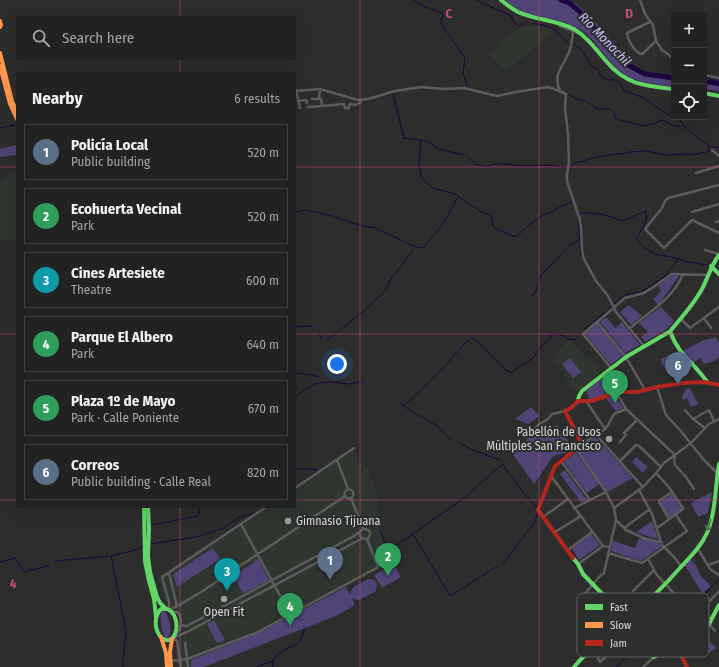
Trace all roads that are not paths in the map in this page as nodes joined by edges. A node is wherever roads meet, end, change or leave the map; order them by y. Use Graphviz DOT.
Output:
graph roads {
  1 [pos="501,0"];
  2 [pos="640,0"];
  3 [pos="0,21"];
  4 [pos="650,22"];
  5 [pos="559,23"];
  6 [pos="0,27"];
  7 [pos="656,41"];
  8 [pos="0,53"];
  9 [pos="671,57"];
  10 [pos="0,66"];
  11 [pos="707,76"];
  12 [pos="719,78"];
  13 [pos="320,88"];
  14 [pos="671,89"];
  15 [pos="296,90"];
  16 [pos="561,91"];
  17 [pos="296,94"];
  18 [pos="707,94"];
  19 [pos="719,96"];
  20 [pos="312,99"];
  21 [pos="319,99"];
  22 [pos="361,100"];
  23 [pos="298,101"];
  24 [pos="307,102"];
  25 [pos="322,106"];
  26 [pos="308,107"];
  27 [pos="300,108"];
  28 [pos="16,110"];
  29 [pos="16,117"];
  30 [pos="712,150"];
  31 [pos="719,156"];
  32 [pos="719,166"];
  33 [pos="696,173"];
  34 [pos="719,185"];
  35 [pos="719,204"];
  36 [pos="692,212"];
  37 [pos="719,233"];
  38 [pos="705,250"];
  39 [pos="719,255"];
  40 [pos="711,266"];
  41 [pos="683,274"];
  42 [pos="719,274"];
  43 [pos="708,275"];
  44 [pos="719,307"];
  45 [pos="614,308"];
  46 [pos="704,318"];
  47 [pos="680,319"];
  48 [pos="597,322"];
  49 [pos="630,328"];
  50 [pos="711,328"];
  51 [pos="670,332"];
  52 [pos="644,346"];
  53 [pos="626,357"];
  54 [pos="611,368"];
  55 [pos="605,373"];
  56 [pos="707,382"];
  57 [pos="719,385"];
  58 [pos="657,387"];
  59 [pos="645,390"];
  60 [pos="616,393"];
  61 [pos="578,401"];
  62 [pos="586,401"];
  63 [pos="626,409"];
  64 [pos="685,410"];
  65 [pos="565,411"];
  66 [pos="693,419"];
  67 [pos="719,419"];
  68 [pos="637,420"];
  69 [pos="714,421"];
  70 [pos="705,428"];
  71 [pos="605,429"];
  72 [pos="533,431"];
  73 [pos="596,435"];
  74 [pos="620,442"];
  75 [pos="691,443"];
  76 [pos="582,444"];
  77 [pos="354,448"];
  78 [pos="576,449"];
  79 [pos="675,455"];
  80 [pos="337,460"];
  81 [pos="561,461"];
  82 [pos="620,462"];
  83 [pos="719,464"];
  84 [pos="661,467"];
  85 [pos="656,473"];
  86 [pos="718,473"];
  87 [pos="551,476"];
  88 [pos="296,487"];
  89 [pos="643,487"];
  90 [pos="348,489"];
  91 [pos="694,489"];
  92 [pos="639,490"];
  93 [pos="606,492"];
  94 [pos="672,492"];
  95 [pos="345,496"];
  96 [pos="351,498"];
  97 [pos="568,499"];
  98 [pos="590,500"];
  99 [pos="144,508"];
  100 [pos="148,508"];
  101 [pos="265,508"];
  102 [pos="574,508"];
  103 [pos="614,508"];
  104 [pos="650,509"];
  105 [pos="676,515"];
  106 [pos="581,516"];
  107 [pos="543,517"];
  108 [pos="616,520"];
  109 [pos="669,520"];
  110 [pos="241,524"];
  111 [pos="624,528"];
  112 [pos="657,528"];
  113 [pos="362,530"];
  114 [pos="555,532"];
  115 [pos="592,532"];
  116 [pos="363,538"];
  117 [pos="367,539"];
  118 [pos="661,542"];
  119 [pos="603,546"];
  120 [pos="610,548"];
  121 [pos="664,548"];
  122 [pos="698,549"];
  123 [pos="568,550"];
  124 [pos="608,553"];
  125 [pos="258,554"];
  126 [pos="648,559"];
  127 [pos="719,561"];
  128 [pos="578,564"];
  129 [pos="708,565"];
  130 [pos="681,566"];
  131 [pos="654,570"];
  132 [pos="169,572"];
  133 [pos="719,575"];
  134 [pos="272,580"];
  135 [pos="593,584"];
  136 [pos="665,584"];
  137 [pos="274,585"];
  138 [pos="633,591"];
  139 [pos="719,591"];
  140 [pos="586,593"];
  141 [pos="602,593"];
  142 [pos="656,593"];
  143 [pos="673,593"];
  144 [pos="709,602"];
  145 [pos="719,605"];
  146 [pos="176,607"];
  147 [pos="168,610"];
  148 [pos="290,614"];
  149 [pos="156,616"];
  150 [pos="710,622"];
  151 [pos="181,625"];
  152 [pos="715,631"];
  153 [pos="160,637"];
  154 [pos="174,637"];
  155 [pos="185,643"];
  156 [pos="583,657"];
  157 [pos="598,657"];
  158 [pos="606,657"];
  159 [pos="653,657"];
  160 [pos="682,657"];
  161 [pos="187,659"];
  162 [pos="180,660"];
  163 [pos="171,662"];
  164 [pos="167,667"];
  165 [pos="171,667"];
  166 [pos="181,667"];
  167 [pos="188,667"];
  168 [pos="574,667"];
  169 [pos="643,667"];
  170 [pos="687,667"];
  1 -- 5 [label="street"];
  2 -- 4 [label="street"];
  3 -- 6 [label="street"];
  4 -- 7 [label="street"];
  4 -- 7 [label="street"];
  5 -- 14 [label="street"];
  5 -- 16 [label="street"];
  7 -- 9 [label="street"];
  8 -- 28 [label="street"];
  10 -- 29 [label="street"];
  11 -- 12 [label="street"];
  13 -- 15 [label="street"];
  13 -- 21 [label="street"];
  13 -- 22 [label="street"];
  16 -- 22 [label="street"];
  16 -- 45 [label="street"];
  17 -- 23 [label="street"];
  18 -- 19 [label="street"];
  20 -- 21 [label="street"];
  21 -- 25 [label="street"];
  22 -- 25 [label="street"];
  23 -- 24 [label="street"];
  23 -- 27 [label="street"];
  25 -- 26 [label="street"];
  30 -- 31 [label="street"];
  32 -- 33 [label="street"];
  34 -- 37 [label="street"];
  35 -- 36 [label="street"];
  38 -- 39 [label="street"];
  39 -- 40 [label="street"];
  40 -- 42 [label="street"];
  40 -- 43 [label="street"];
  41 -- 43 [label="street"];
  41 -- 45 [label="street"];
  41 -- 49 [label="street"];
  43 -- 47 [label="street"];
  44 -- 46 [label="street"];
  45 -- 48 [label="street"];
  45 -- 49 [label="street"];
  46 -- 47 [label="street"];
  46 -- 50 [label="street"];
  47 -- 51 [label="street"];
  48 -- 53 [label="street"];
  48 -- 54 [label="street"];
  49 -- 52 [label="street"];
  51 -- 52 [label="street"];
  51 -- 56 [label="street"];
  52 -- 53 [label="street"];
  53 -- 54 [label="street"];
  53 -- 59 [label="street"];
  54 -- 55 [label="street"];
  55 -- 60 [label="street"];
  55 -- 61 [label="street"];
  56 -- 57 [label="street"];
  56 -- 58 [label="street"];
  58 -- 59 [label="street"];
  58 -- 75 [label="street"];
  59 -- 60 [label="street"];
  60 -- 62 [label="street"];
  60 -- 63 [label="street"];
  61 -- 62 [label="street"];
  61 -- 65 [label="street"];
  62 -- 71 [label="street"];
  63 -- 68 [label="street"];
  63 -- 71 [label="street"];
  64 -- 66 [label="street"];
  65 -- 72 [label="street"];
  65 -- 76 [label="street"];
  66 -- 69 [label="street"];
  66 -- 70 [label="street"];
  67 -- 69 [label="street"];
  68 -- 74 [label="street"];
  68 -- 79 [label="street"];
  69 -- 70 [label="street"];
  70 -- 75 [label="street"];
  71 -- 73 [label="street"];
  73 -- 76 [label="street"];
  73 -- 82 [label="street"];
  75 -- 79 [label="street"];
  75 -- 86 [label="street"];
  76 -- 78 [label="street"];
  77 -- 80 [label="street"];
  78 -- 81 [label="street"];
  78 -- 93 [label="street"];
  79 -- 84 [label="street"];
  79 -- 91 [label="street"];
  80 -- 88 [label="street"];
  80 -- 90 [label="street"];
  81 -- 87 [label="street"];
  81 -- 98 [label="street"];
  82 -- 84 [label="street"];
  82 -- 89 [label="street"];
  83 -- 86 [label="street"];
  84 -- 85 [label="street"];
  85 -- 89 [label="street"];
  85 -- 94 [label="street"];
  86 -- 122 [label="street, one-way"];
  87 -- 97 [label="street"];
  87 -- 107 [label="street"];
  89 -- 92 [label="street"];
  90 -- 95 [label="street"];
  90 -- 96 [label="street"];
  92 -- 103 [label="street"];
  92 -- 104 [label="street"];
  93 -- 98 [label="street"];
  93 -- 103 [label="street"];
  94 -- 105 [label="street"];
  94 -- 109 [label="street"];
  95 -- 96 [label="street"];
  95 -- 125 [label="street"];
  96 -- 113 [label="street"];
  97 -- 102 [label="street"];
  97 -- 107 [label="street"];
  98 -- 102 [label="street"];
  99 -- 149 [label="street"];
  100 -- 147 [label="street"];
  101 -- 110 [label="street"];
  102 -- 106 [label="street"];
  103 -- 108 [label="street"];
  104 -- 111 [label="street"];
  104 -- 112 [label="street"];
  105 -- 109 [label="street"];
  105 -- 121 [label="street"];
  106 -- 114 [label="street"];
  106 -- 115 [label="street"];
  107 -- 114 [label="street"];
  108 -- 111 [label="street"];
  108 -- 120 [label="street"];
  109 -- 112 [label="street"];
  110 -- 125 [label="street"];
  110 -- 132 [label="street"];
  111 -- 118 [label="street"];
  112 -- 118 [label="street"];
  113 -- 116 [label="street"];
  113 -- 117 [label="street"];
  113 -- 134 [label="street"];
  114 -- 123 [label="street"];
  115 -- 119 [label="street"];
  115 -- 123 [label="street"];
  116 -- 117 [label="street"];
  116 -- 137 [label="street"];
  117 -- 148 [label="street"];
  118 -- 121 [label="street"];
  119 -- 120 [label="street"];
  119 -- 128 [label="street"];
  120 -- 124 [label="street"];
  121 -- 126 [label="street"];
  121 -- 130 [label="street"];
  122 -- 129 [label="street"];
  122 -- 130 [label="street"];
  123 -- 128 [label="street"];
  124 -- 126 [label="street"];
  124 -- 135 [label="street"];
  125 -- 134 [label="street"];
  125 -- 146 [label="street"];
  126 -- 131 [label="street"];
  127 -- 129 [label="street"];
  128 -- 135 [label="street"];
  129 -- 133 [label="street"];
  130 -- 136 [label="street"];
  131 -- 136 [label="street"];
  131 -- 138 [label="street"];
  132 -- 146 [label="street"];
  132 -- 147 [label="street"];
  134 -- 137 [label="street"];
  134 -- 151 [label="street"];
  135 -- 140 [label="street"];
  135 -- 141 [label="street"];
  136 -- 142 [label="street"];
  136 -- 143 [label="street"];
  137 -- 148 [label="street"];
  137 -- 154 [label="street"];
  139 -- 144 [label="street"];
  145 -- 150 [label="street"];
  146 -- 147 [label="street"];
  147 -- 149 [label="street"];
  147 -- 151 [label="street"];
  147 -- 154 [label="street"];
  148 -- 161 [label="street"];
  149 -- 153 [label="street"];
  150 -- 152 [label="street"];
  151 -- 154 [label="street"];
  153 -- 154 [label="street"];
  153 -- 164 [label="street"];
  154 -- 162 [label="street"];
  154 -- 163 [label="street"];
  155 -- 161 [label="street"];
  156 -- 168 [label="street"];
  157 -- 158 [label="street"];
  159 -- 169 [label="street"];
  160 -- 170 [label="street"];
  161 -- 162 [label="street"];
  161 -- 167 [label="street"];
  162 -- 163 [label="street"];
  162 -- 166 [label="street"];
  163 -- 165 [label="street"];
}
